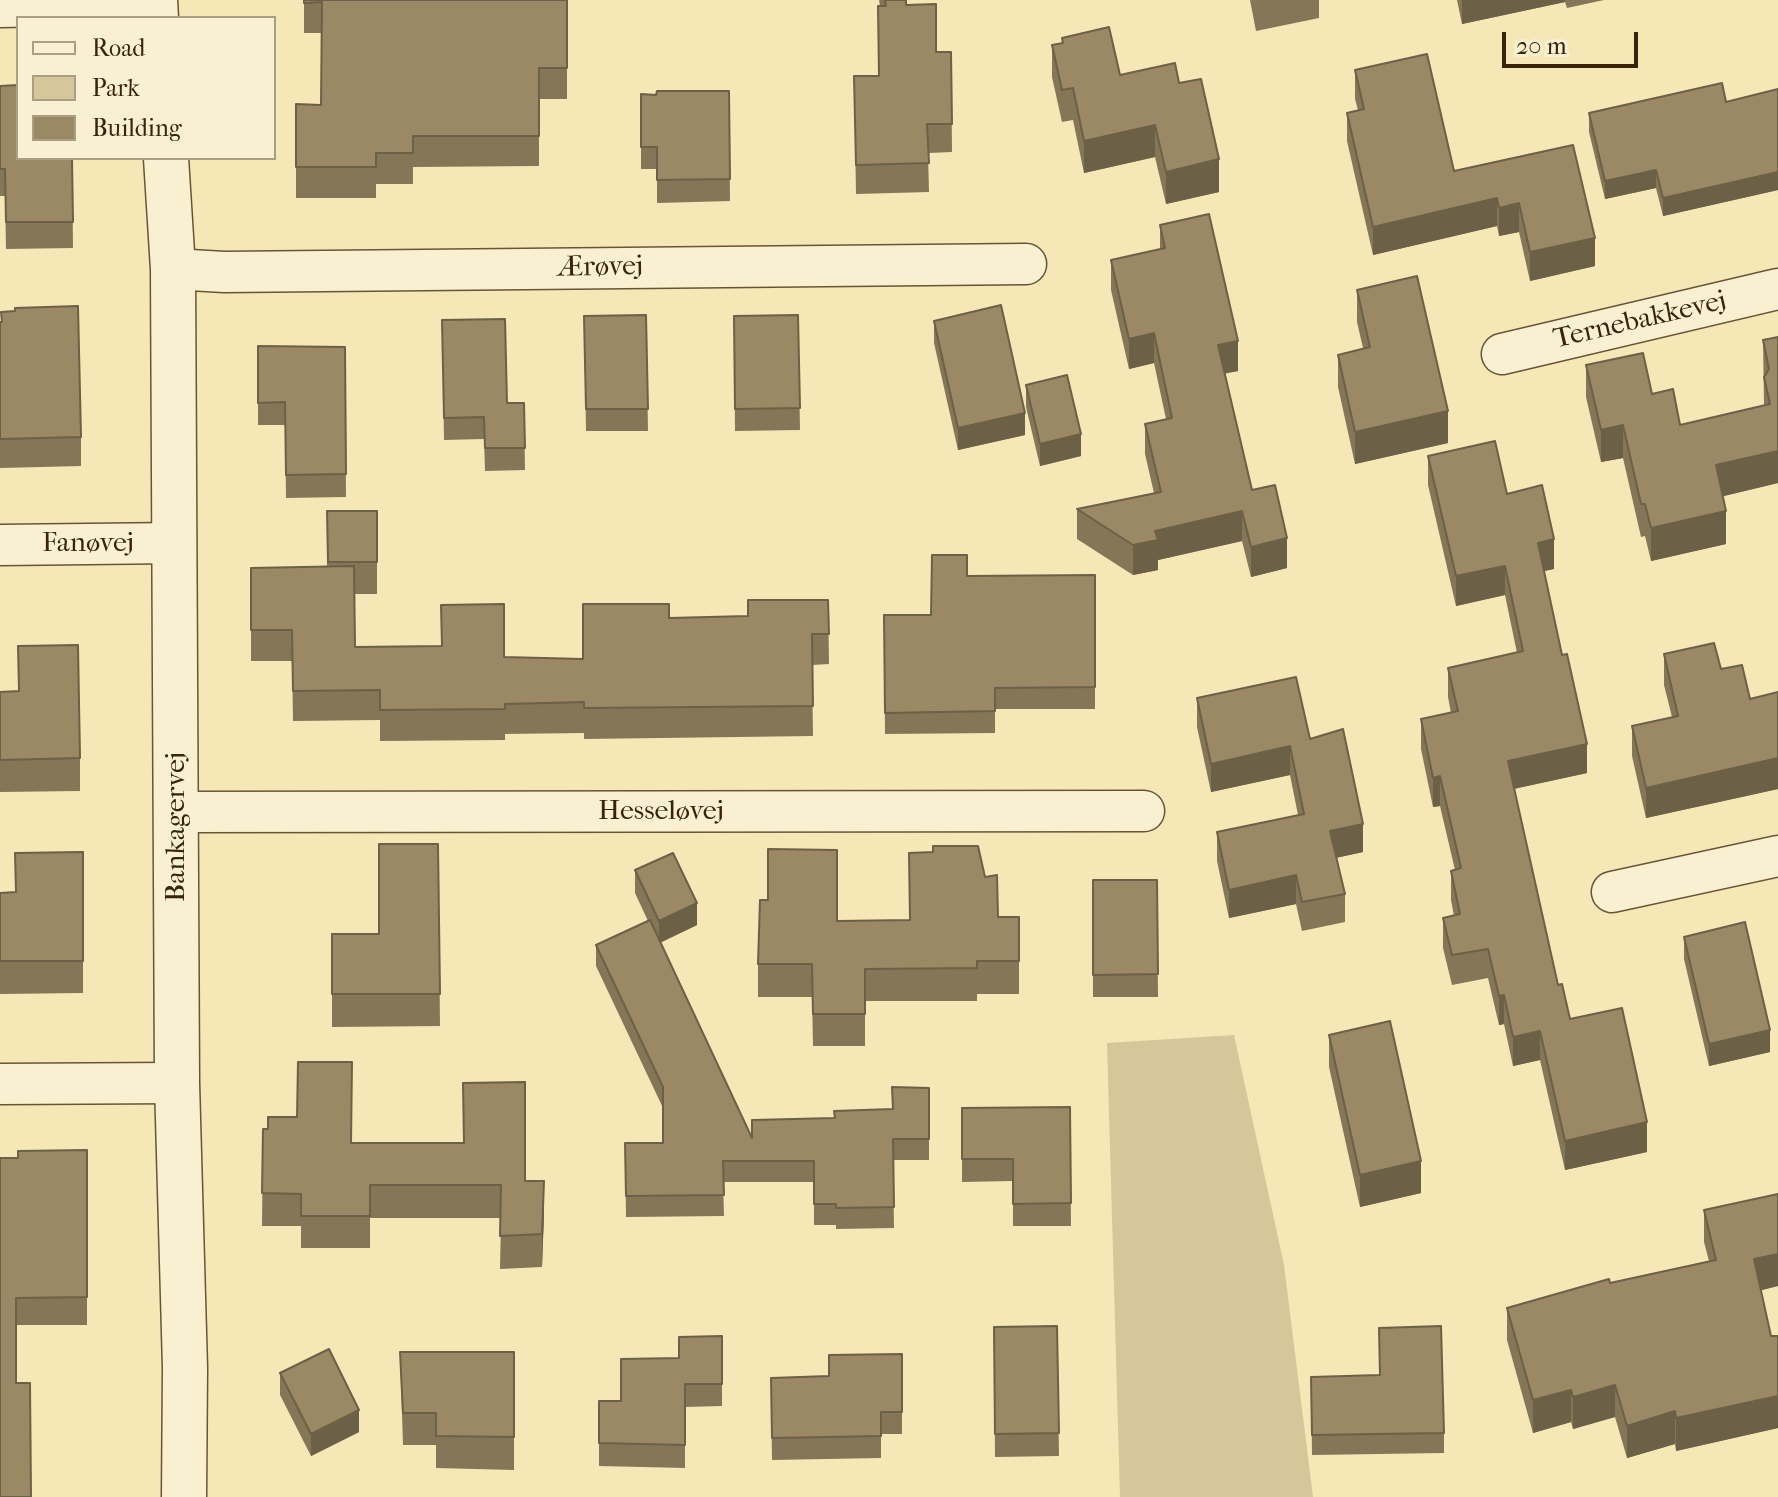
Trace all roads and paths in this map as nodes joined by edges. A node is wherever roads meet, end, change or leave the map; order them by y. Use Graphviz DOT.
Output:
graph roads {
  1 [pos="0,7"];
  2 [pos="155,7"];
  3 [pos="166,160"];
  4 [pos="1026,264"];
  5 [pos="173,269"];
  6 [pos="1778,289"];
  7 [pos="1502,354"];
  8 [pos="176,543"];
  9 [pos="0,545"];
  10 [pos="1144,811"];
  11 [pos="177,812"];
  12 [pos="1778,856"];
  13 [pos="1612,892"];
  14 [pos="177,1083"];
  15 [pos="0,1084"];
  16 [pos="184,1497"];
  1 -- 2 [label="street"];
  3 -- 5 [label="street, Bankagervej"];
  4 -- 5 [label="street, Ærøvej"];
  5 -- 8 [label="street, Bankagervej"];
  6 -- 7 [label="street, Ternebakkevej"];
  8 -- 9 [label="street, Fanøvej"];
  8 -- 11 [label="street, Bankagervej"];
  10 -- 11 [label="street, Hesseløvej"];
  11 -- 14 [label="street, Bankagervej"];
  12 -- 13 [label="street"];
  14 -- 15 [label="street"];
  14 -- 16 [label="street, Bankagervej"];
}
